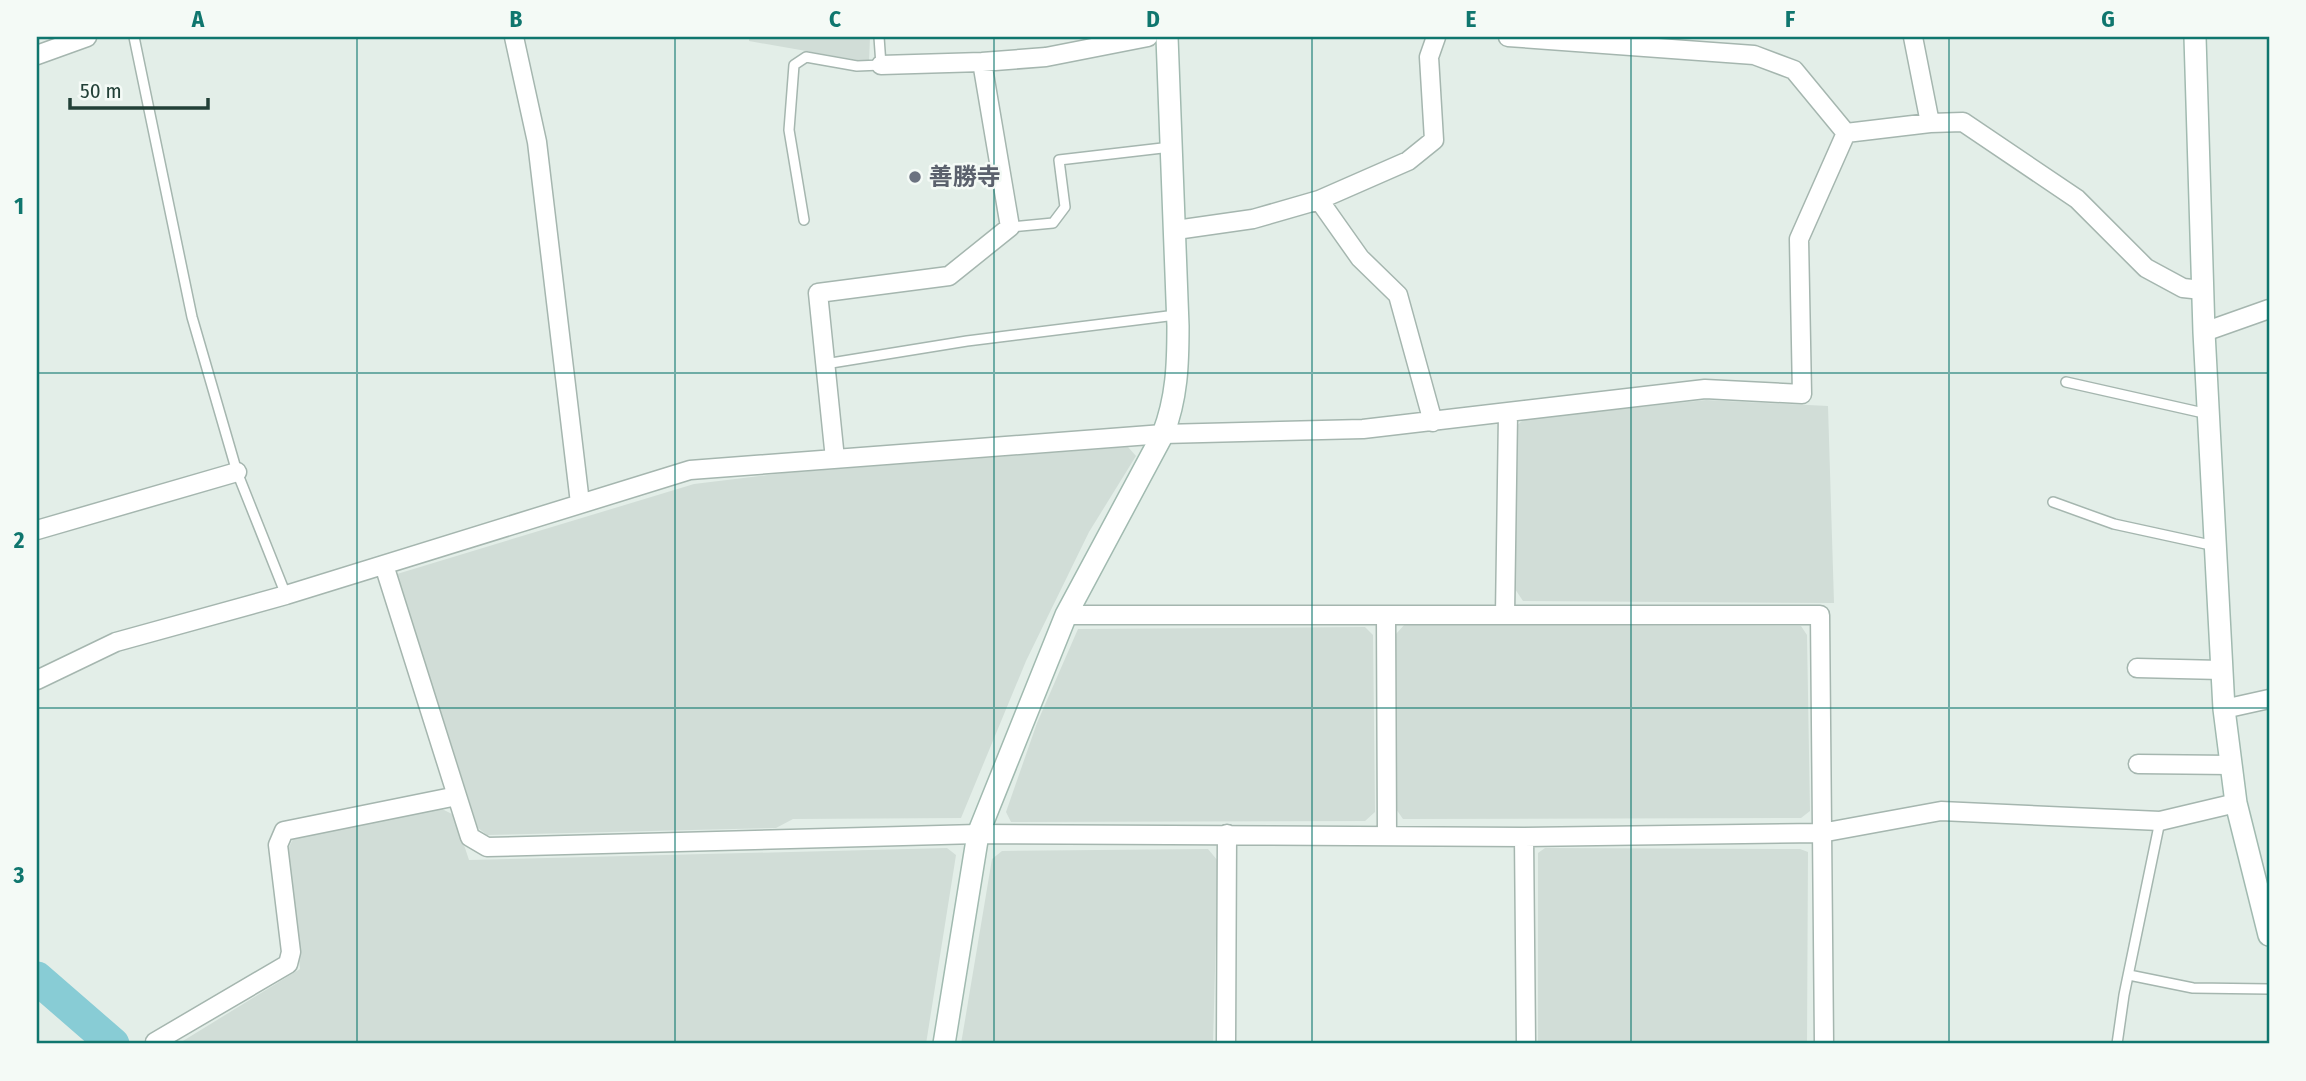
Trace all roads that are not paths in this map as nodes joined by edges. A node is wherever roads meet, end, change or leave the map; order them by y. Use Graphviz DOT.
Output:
graph roads {
  1 [pos="87,37"];
  2 [pos="134,37"];
  3 [pos="514,37"];
  4 [pos="879,37"];
  5 [pos="1148,37"];
  6 [pos="1167,37"];
  7 [pos="1436,37"];
  8 [pos="1508,37"];
  9 [pos="1913,37"];
  10 [pos="2195,37"];
  11 [pos="37,55"];
  12 [pos="982,62"];
  13 [pos="881,65"];
  14 [pos="1930,123"];
  15 [pos="1846,133"];
  16 [pos="1173,147"];
  17 [pos="1319,200"];
  18 [pos="804,220"];
  19 [pos="1010,227"];
  20 [pos="1176,230"];
  21 [pos="2202,290"];
  22 [pos="2269,309"];
  23 [pos="1178,315"];
  24 [pos="2204,332"];
  25 [pos="825,365"];
  26 [pos="2066,382"];
  27 [pos="1508,414"];
  28 [pos="2208,414"];
  29 [pos="1433,422"];
  30 [pos="1163,434"];
  31 [pos="835,459"];
  32 [pos="237,472"];
  33 [pos="2053,502"];
  34 [pos="580,503"];
  35 [pos="37,530"];
  36 [pos="2215,546"];
  37 [pos="384,565"];
  38 [pos="286,595"];
  39 [pos="1066,615"];
  40 [pos="1386,615"];
  41 [pos="1505,615"];
  42 [pos="2137,668"];
  43 [pos="2221,670"];
  44 [pos="38,673"];
  45 [pos="2269,699"];
  46 [pos="2224,709"];
  47 [pos="2138,764"];
  48 [pos="2231,765"];
  49 [pos="457,796"];
  50 [pos="2236,803"];
  51 [pos="2160,821"];
  52 [pos="1821,833"];
  53 [pos="978,834"];
  54 [pos="1227,834"];
  55 [pos="1387,836"];
  56 [pos="1524,837"];
  57 [pos="2269,936"];
  58 [pos="2129,975"];
  59 [pos="2269,989"];
  60 [pos="157,1044"];
  61 [pos="944,1044"];
  62 [pos="1226,1044"];
  63 [pos="1526,1044"];
  64 [pos="1824,1044"];
  65 [pos="2117,1044"];
  1 -- 11 [label="street"];
  2 -- 32 [label="lane"];
  3 -- 34 [label="street"];
  4 -- 13 [label="lane"];
  5 -- 12 [label="street"];
  6 -- 16 [label="street"];
  7 -- 17 [label="street"];
  8 -- 15 [label="street"];
  9 -- 14 [label="street"];
  10 -- 21 [label="street"];
  12 -- 13 [label="street"];
  12 -- 19 [label="street"];
  13 -- 18 [label="lane"];
  14 -- 15 [label="street"];
  14 -- 21 [label="street"];
  15 -- 27 [label="street"];
  16 -- 19 [label="lane"];
  16 -- 20 [label="street"];
  17 -- 20 [label="street"];
  17 -- 29 [label="street"];
  19 -- 25 [label="street"];
  20 -- 23 [label="street"];
  21 -- 24 [label="street"];
  22 -- 24 [label="street"];
  23 -- 25 [label="lane"];
  23 -- 30 [label="street"];
  24 -- 28 [label="street"];
  25 -- 31 [label="street"];
  26 -- 28 [label="lane"];
  27 -- 29 [label="street"];
  27 -- 41 [label="street"];
  28 -- 36 [label="street"];
  29 -- 30 [label="street"];
  30 -- 31 [label="street"];
  30 -- 39 [label="street"];
  31 -- 34 [label="street"];
  32 -- 35 [label="street"];
  32 -- 38 [label="lane"];
  33 -- 36 [label="lane"];
  34 -- 37 [label="street"];
  36 -- 43 [label="street"];
  37 -- 38 [label="street"];
  37 -- 49 [label="street"];
  38 -- 44 [label="street"];
  39 -- 40 [label="street"];
  39 -- 53 [label="street"];
  40 -- 41 [label="street"];
  40 -- 55 [label="street"];
  41 -- 52 [label="street"];
  42 -- 43 [label="street"];
  43 -- 46 [label="street"];
  45 -- 46 [label="street"];
  46 -- 48 [label="street"];
  47 -- 48 [label="street"];
  48 -- 50 [label="street"];
  49 -- 53 [label="street"];
  49 -- 60 [label="street"];
  50 -- 51 [label="street"];
  50 -- 57 [label="street"];
  51 -- 52 [label="street"];
  51 -- 58 [label="lane"];
  52 -- 56 [label="street"];
  52 -- 64 [label="street"];
  53 -- 54 [label="street"];
  53 -- 61 [label="street"];
  54 -- 55 [label="street"];
  54 -- 62 [label="street"];
  55 -- 56 [label="street"];
  56 -- 63 [label="street"];
  58 -- 59 [label="lane"];
  58 -- 65 [label="lane"];
}
